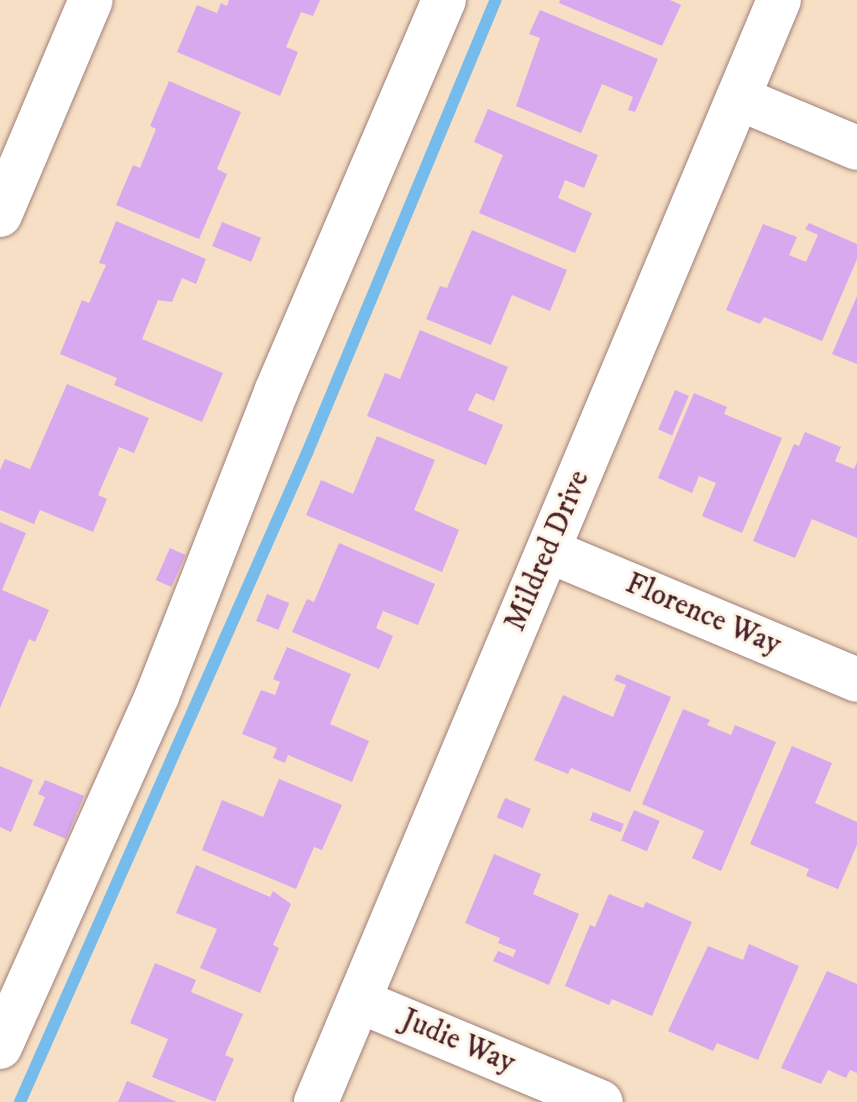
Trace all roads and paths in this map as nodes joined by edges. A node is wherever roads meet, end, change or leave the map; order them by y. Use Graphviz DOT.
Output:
graph roads {
  1 [pos="91,0"];
  2 [pos="444,0"];
  3 [pos="779,0"];
  4 [pos="738,98"];
  5 [pos="857,148"];
  6 [pos="0,215"];
  7 [pos="549,551"];
  8 [pos="857,680"];
  9 [pos="359,1001"];
  10 [pos="0,1047"];
  11 [pos="316,1102"];
  12 [pos="601,1102"];
  1 -- 6 [label="street"];
  2 -- 10 [label="street"];
  3 -- 4 [label="street, Mildred Drive"];
  4 -- 5 [label="street"];
  4 -- 7 [label="street, Mildred Drive"];
  7 -- 8 [label="street, Florence Way"];
  7 -- 9 [label="street, Mildred Drive"];
  9 -- 11 [label="street, Mildred Drive"];
  9 -- 12 [label="street, Judie Way"];
}
